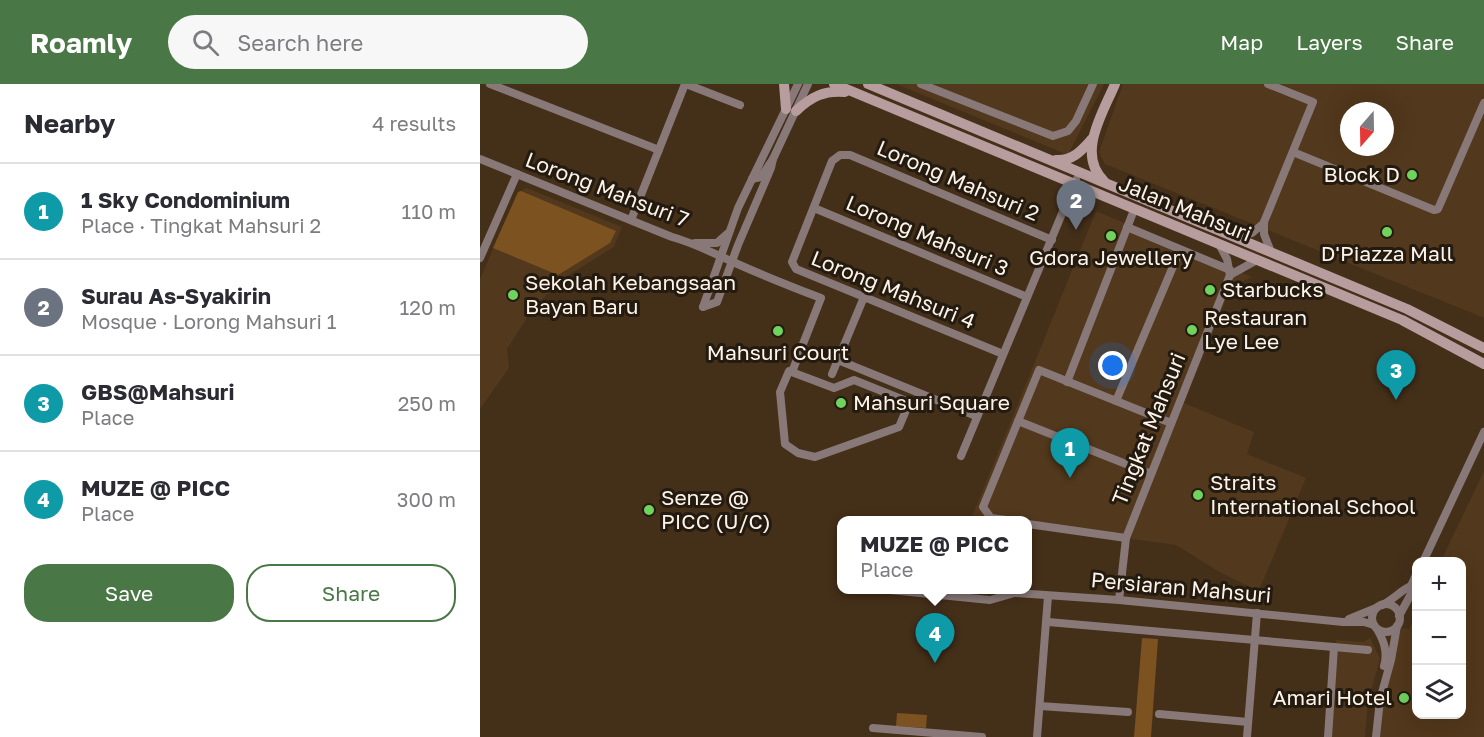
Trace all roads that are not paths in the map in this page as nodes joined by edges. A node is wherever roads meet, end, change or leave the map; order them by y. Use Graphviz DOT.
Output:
graph roads {
  1 [pos="490,84"];
  2 [pos="686,84"];
  3 [pos="784,84"];
  4 [pos="798,84"];
  5 [pos="808,84"];
  6 [pos="834,84"];
  7 [pos="869,84"];
  8 [pos="921,84"];
  9 [pos="1093,84"];
  10 [pos="1114,84"];
  11 [pos="1268,84"];
  12 [pos="854,93"];
  13 [pos="1484,103"];
  14 [pos="740,105"];
  15 [pos="791,110"];
  16 [pos="1092,139"];
  17 [pos="659,150"];
  18 [pos="1293,152"];
  19 [pos="850,155"];
  20 [pos="480,159"];
  21 [pos="773,159"];
  22 [pos="1050,159"];
  23 [pos="1079,172"];
  24 [pos="517,174"];
  25 [pos="752,179"];
  26 [pos="1106,183"];
  27 [pos="1074,185"];
  28 [pos="814,208"];
  29 [pos="1134,210"];
  30 [pos="630,220"];
  31 [pos="1264,222"];
  32 [pos="1127,227"];
  33 [pos="727,234"];
  34 [pos="1234,236"];
  35 [pos="1052,240"];
  36 [pos="695,243"];
  37 [pos="1219,244"];
  38 [pos="1180,250"];
  39 [pos="1271,252"];
  40 [pos="721,256"];
  41 [pos="480,258"];
  42 [pos="1257,260"];
  43 [pos="731,262"];
  44 [pos="1230,273"];
  45 [pos="864,297"];
  46 [pos="1027,297"];
  47 [pos="1484,348"];
  48 [pos="1003,354"];
  49 [pos="838,360"];
  50 [pos="1481,362"];
  51 [pos="792,372"];
  52 [pos="1484,373"];
  53 [pos="832,374"];
  54 [pos="1067,382"];
  55 [pos="1116,401"];
  56 [pos="976,416"];
  57 [pos="1018,421"];
  58 [pos="1171,423"];
  59 [pos="1484,432"];
  60 [pos="960,456"];
  61 [pos="1151,474"];
  62 [pos="990,516"];
  63 [pos="1032,525"];
  64 [pos="1125,538"];
  65 [pos="1425,557"];
  66 [pos="1411,586"];
  67 [pos="930,594"];
  68 [pos="1011,594"];
  69 [pos="1026,594"];
  70 [pos="1048,596"];
  71 [pos="1119,600"];
  72 [pos="1378,606"];
  73 [pos="1257,613"];
  74 [pos="1399,615"];
  75 [pos="1047,622"];
  76 [pos="1343,622"];
  77 [pos="1397,626"];
  78 [pos="1375,627"];
  79 [pos="1255,641"];
  80 [pos="1334,647"];
  81 [pos="1368,650"];
  82 [pos="1389,659"];
  83 [pos="1040,705"];
  84 [pos="1128,712"];
  85 [pos="1159,714"];
  86 [pos="1248,722"];
  87 [pos="873,728"];
  88 [pos="982,737"];
  89 [pos="1037,737"];
  90 [pos="1247,737"];
  91 [pos="1328,737"];
  92 [pos="1371,737"];
  93 [pos="1376,737"];
  1 -- 17 [label="street"];
  2 -- 14 [label="street"];
  2 -- 17 [label="street"];
  3 -- 15 [label="street"];
  4 -- 15 [label="street"];
  5 -- 15 [label="street"];
  6 -- 12 [label="street, Jalan Mahsuri"];
  7 -- 22 [label="street, Jalan Mahsuri"];
  8 -- 9 [label="street"];
  10 -- 16 [label="street"];
  11 -- 18 [label="street"];
  12 -- 15 [label="street"];
  12 -- 27 [label="street, Jalan Mahsuri"];
  13 -- 18 [label="street"];
  15 -- 21 [label="street"];
  15 -- 25 [label="street"];
  16 -- 22 [label="street"];
  16 -- 26 [label="street"];
  17 -- 30 [label="street"];
  18 -- 31 [label="street"];
  19 -- 28 [label="street, Lorong Mahsuri 4"];
  19 -- 35 [label="street, Lorong Mahsuri 2"];
  20 -- 24 [label="street, Lorong Mahsuri 7"];
  21 -- 25 [label="street"];
  21 -- 43 [label="street"];
  22 -- 23 [label="street, Jalan Mahsuri"];
  23 -- 26 [label="street, Jalan Mahsuri"];
  23 -- 27 [label="street"];
  24 -- 30 [label="street, Lorong Mahsuri 7"];
  24 -- 41 [label="street"];
  25 -- 33 [label="street"];
  26 -- 34 [label="street, Jalan Mahsuri"];
  27 -- 29 [label="street, Jalan Mahsuri"];
  27 -- 35 [label="street"];
  28 -- 45 [label="street, Lorong Mahsuri 4"];
  28 -- 46 [label="street, Lorong Mahsuri 3"];
  29 -- 32 [label="street"];
  29 -- 37 [label="street, Jalan Mahsuri"];
  30 -- 36 [label="street, Lorong Mahsuri 7"];
  31 -- 34 [label="street"];
  31 -- 39 [label="street"];
  32 -- 38 [label="street"];
  32 -- 54 [label="street"];
  33 -- 36 [label="street"];
  33 -- 40 [label="street"];
  34 -- 39 [label="street, Jalan Mahsuri"];
  35 -- 46 [label="street"];
  36 -- 40 [label="street, Lorong Mahsuri 7"];
  37 -- 42 [label="street, Jalan Mahsuri"];
  37 -- 44 [label="street"];
  38 -- 44 [label="street"];
  38 -- 55 [label="street"];
  39 -- 47 [label="street, Jalan Mahsuri"];
  40 -- 43 [label="street, Lorong Mahsuri 7"];
  40 -- 43 [label="street"];
  42 -- 44 [label="street"];
  42 -- 50 [label="street, Jalan Mahsuri"];
  43 -- 51 [label="street, Lorong Mahsuri 7"];
  44 -- 58 [label="street, Tingkat Mahsuri"];
  45 -- 48 [label="street, Lorong Mahsuri 4"];
  45 -- 49 [label="street"];
  46 -- 48 [label="street"];
  48 -- 56 [label="street"];
  49 -- 53 [label="street"];
  49 -- 56 [label="street"];
  50 -- 52 [label="street"];
  51 -- 51 [label="street"];
  54 -- 55 [label="street"];
  54 -- 57 [label="street"];
  55 -- 58 [label="street"];
  56 -- 60 [label="street"];
  57 -- 61 [label="street"];
  57 -- 62 [label="street"];
  58 -- 61 [label="street, Tingkat Mahsuri"];
  59 -- 65 [label="street"];
  61 -- 64 [label="street, Tingkat Mahsuri"];
  63 -- 64 [label="street"];
  64 -- 71 [label="street, Tingkat Mahsuri"];
  66 -- 72 [label="street, Persiaran Mahsuri"];
  66 -- 74 [label="street"];
  67 -- 68 [label="street, Persiaran Mahsuri"];
  69 -- 70 [label="street, Persiaran Mahsuri"];
  70 -- 71 [label="street, Persiaran Mahsuri"];
  70 -- 75 [label="street"];
  71 -- 73 [label="street, Persiaran Mahsuri"];
  72 -- 74 [label="street"];
  72 -- 76 [label="street, Persiaran Mahsuri"];
  72 -- 78 [label="street"];
  73 -- 76 [label="street, Persiaran Mahsuri"];
  73 -- 79 [label="street"];
  74 -- 77 [label="street"];
  75 -- 79 [label="street"];
  75 -- 83 [label="street"];
  76 -- 78 [label="street, Persiaran Mahsuri"];
  77 -- 78 [label="street"];
  77 -- 82 [label="street"];
  78 -- 82 [label="street"];
  79 -- 80 [label="street"];
  79 -- 86 [label="street"];
  80 -- 81 [label="street"];
  80 -- 91 [label="street"];
  82 -- 92 [label="street"];
  82 -- 93 [label="street"];
  83 -- 84 [label="street"];
  83 -- 89 [label="street"];
  85 -- 86 [label="street"];
  86 -- 90 [label="street"];
  87 -- 88 [label="street"];
}
